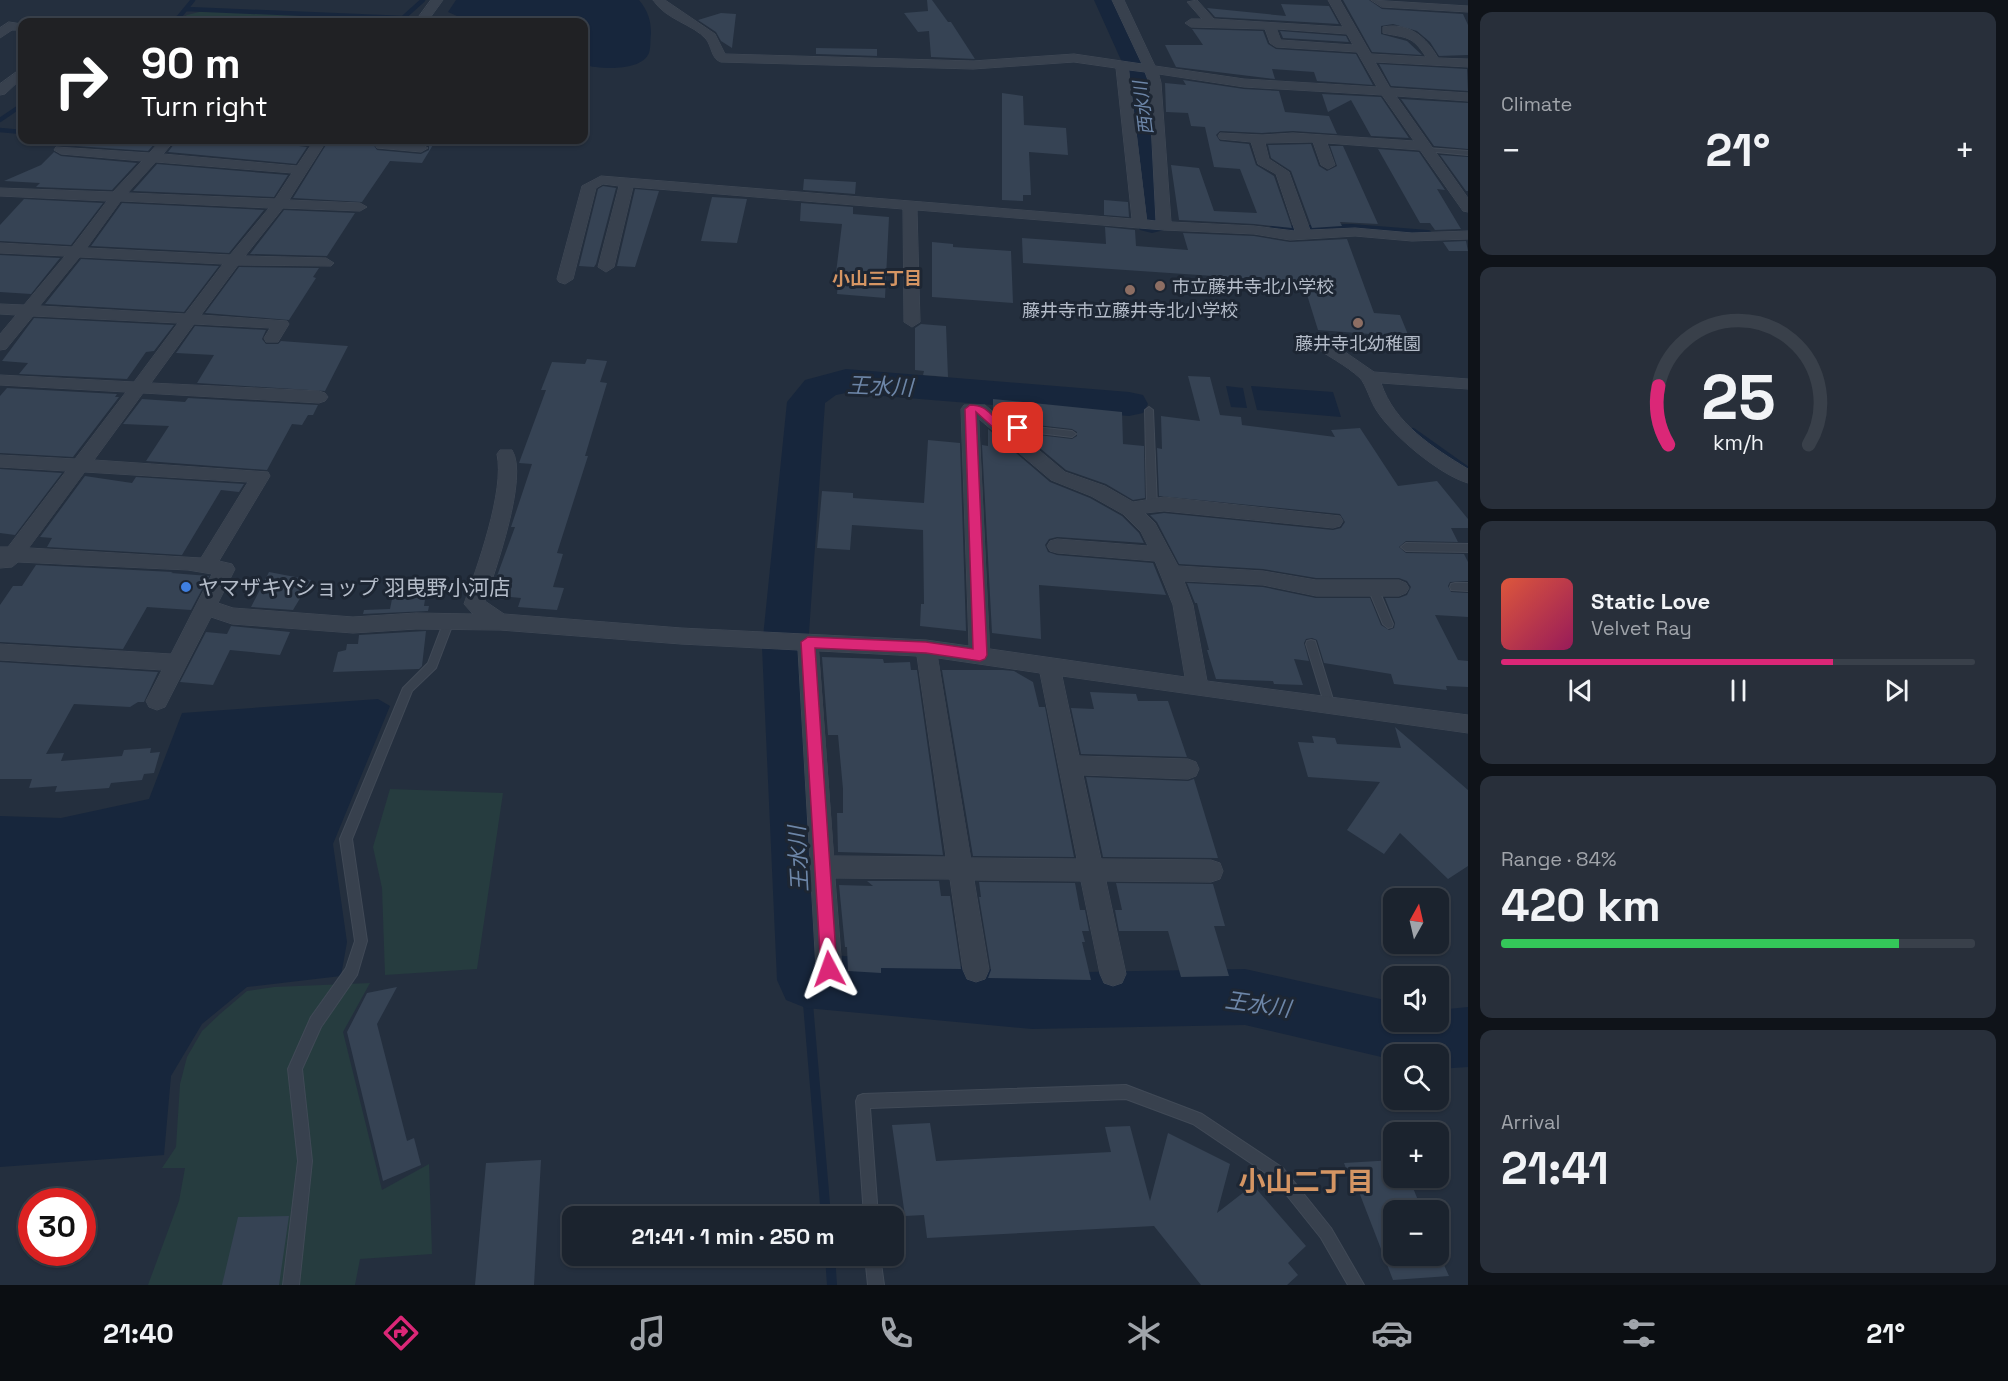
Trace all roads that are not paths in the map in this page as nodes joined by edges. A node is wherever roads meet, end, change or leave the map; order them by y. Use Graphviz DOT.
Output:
graph roads {
  1 [pos="437,0"];
  2 [pos="659,0"];
  3 [pos="1118,0"];
  4 [pos="1334,0"];
  5 [pos="1377,0"];
  6 [pos="1193,2"];
  7 [pos="1466,12"];
  8 [pos="425,18"];
  9 [pos="1191,23"];
  10 [pos="1211,23"];
  11 [pos="1270,25"];
  12 [pos="18,27"];
  13 [pos="1387,30"];
  14 [pos="1351,31"];
  15 [pos="0,34"];
  16 [pos="1364,53"];
  17 [pos="1434,61"];
  18 [pos="1468,63"];
  19 [pos="1121,64"];
  20 [pos="1151,70"];
  21 [pos="1386,92"];
  22 [pos="1468,97"];
  23 [pos="1225,136"];
  24 [pos="1257,138"];
  25 [pos="1319,139"];
  26 [pos="164,144"];
  27 [pos="317,144"];
  28 [pos="383,144"];
  29 [pos="396,144"];
  30 [pos="421,148"];
  31 [pos="1425,148"];
  32 [pos="61,150"];
  33 [pos="1468,153"];
  34 [pos="152,158"];
  35 [pos="373,160"];
  36 [pos="1328,165"];
  37 [pos="301,170"];
  38 [pos="627,182"];
  39 [pos="0,192"];
  40 [pos="117,197"];
  41 [pos="280,203"];
  42 [pos="910,204"];
  43 [pos="360,207"];
  44 [pos="1468,208"];
  45 [pos="1140,224"];
  46 [pos="1164,226"];
  47 [pos="1305,235"];
  48 [pos="1468,235"];
  49 [pos="0,248"];
  50 [pos="76,252"];
  51 [pos="234,260"];
  52 [pos="326,263"];
  53 [pos="606,267"];
  54 [pos="565,279"];
  55 [pos="0,309"];
  56 [pos="27,310"];
  57 [pos="187,320"];
  58 [pos="912,322"];
  59 [pos="272,338"];
  60 [pos="1316,340"];
  61 [pos="0,345"];
  62 [pos="1370,377"];
  63 [pos="0,380"];
  64 [pos="1468,384"];
  65 [pos="138,386"];
  66 [pos="319,397"];
  67 [pos="1149,410"];
  68 [pos="999,426"];
  69 [pos="1072,434"];
  70 [pos="506,454"];
  71 [pos="0,461"];
  72 [pos="80,465"];
  73 [pos="1468,477"];
  74 [pos="1152,506"];
  75 [pos="1130,509"];
  76 [pos="1333,521"];
  77 [pos="1057,546"];
  78 [pos="1406,547"];
  79 [pos="1468,548"];
  80 [pos="1161,554"];
  81 [pos="4,559"];
  82 [pos="206,566"];
  83 [pos="1170,573"];
  84 [pos="1455,587"];
  85 [pos="1468,587"];
  86 [pos="1373,588"];
  87 [pos="1399,588"];
  88 [pos="206,608"];
  89 [pos="449,621"];
  90 [pos="500,622"];
  91 [pos="1389,624"];
  92 [pos="808,642"];
  93 [pos="1311,644"];
  94 [pos="926,648"];
  95 [pos="0,652"];
  96 [pos="980,655"];
  97 [pos="177,663"];
  98 [pos="1048,666"];
  99 [pos="1198,688"];
  100 [pos="157,701"];
  101 [pos="1330,706"];
  102 [pos="1468,724"];
  103 [pos="1069,765"];
  104 [pos="1188,769"];
  105 [pos="823,867"];
  106 [pos="961,869"];
  107 [pos="1091,869"];
  108 [pos="1211,871"];
  109 [pos="829,969"];
  110 [pos="976,970"];
  111 [pos="1113,974"];
  112 [pos="870,1206"];
  113 [pos="874,1266"];
  114 [pos="291,1285"];
  115 [pos="876,1285"];
  116 [pos="1356,1285"];
  1 -- 8 [label="street"];
  2 -- 19 [label="street"];
  3 -- 20 [label="street"];
  4 -- 14 [label="street"];
  5 -- 7 [label="street"];
  6 -- 10 [label="street"];
  9 -- 10 [label="street"];
  10 -- 11 [label="street"];
  11 -- 14 [label="street"];
  11 -- 16 [label="street"];
  12 -- 15 [label="street"];
  13 -- 17 [label="street"];
  14 -- 16 [label="street"];
  16 -- 17 [label="street"];
  16 -- 21 [label="street"];
  17 -- 18 [label="street"];
  19 -- 20 [label="street"];
  19 -- 45 [label="street"];
  20 -- 21 [label="street"];
  20 -- 46 [label="street"];
  21 -- 22 [label="street"];
  21 -- 31 [label="street"];
  23 -- 24 [label="street"];
  24 -- 25 [label="street"];
  24 -- 47 [label="street"];
  25 -- 31 [label="street"];
  25 -- 36 [label="street"];
  26 -- 34 [label="street"];
  27 -- 37 [label="street"];
  28 -- 35 [label="street"];
  29 -- 30 [label="street"];
  31 -- 33 [label="lane"];
  31 -- 44 [label="street"];
  32 -- 34 [label="street"];
  34 -- 37 [label="street"];
  34 -- 40 [label="street"];
  37 -- 41 [label="street"];
  38 -- 42 [label="street"];
  38 -- 53 [label="street"];
  38 -- 54 [label="street"];
  39 -- 40 [label="street"];
  40 -- 41 [label="street"];
  40 -- 50 [label="street"];
  41 -- 43 [label="street"];
  41 -- 51 [label="street"];
  42 -- 45 [label="street"];
  42 -- 58 [label="street"];
  45 -- 46 [label="street"];
  46 -- 47 [label="street"];
  47 -- 48 [label="street"];
  49 -- 50 [label="street"];
  50 -- 51 [label="street"];
  50 -- 56 [label="street"];
  51 -- 52 [label="street"];
  51 -- 57 [label="street"];
  55 -- 56 [label="street"];
  56 -- 57 [label="street"];
  56 -- 61 [label="street"];
  57 -- 59 [label="street"];
  57 -- 65 [label="street"];
  60 -- 62 [label="street"];
  62 -- 64 [label="street"];
  62 -- 73 [label="street"];
  63 -- 65 [label="street"];
  65 -- 66 [label="street"];
  65 -- 72 [label="street"];
  67 -- 74 [label="lane"];
  68 -- 69 [label="lane"];
  68 -- 75 [label="street"];
  68 -- 96 [label="street"];
  70 -- 90 [label="street"];
  71 -- 72 [label="street"];
  72 -- 81 [label="street"];
  72 -- 82 [label="street"];
  74 -- 75 [label="street"];
  74 -- 76 [label="street"];
  75 -- 80 [label="street"];
  77 -- 80 [label="street"];
  78 -- 79 [label="lane"];
  80 -- 83 [label="street"];
  81 -- 82 [label="street"];
  82 -- 88 [label="street"];
  83 -- 86 [label="street"];
  83 -- 99 [label="street"];
  84 -- 85 [label="lane"];
  86 -- 87 [label="street"];
  86 -- 91 [label="lane"];
  88 -- 89 [label="street"];
  88 -- 97 [label="street"];
  89 -- 90 [label="street"];
  89 -- 114 [label="lane"];
  90 -- 92 [label="street"];
  92 -- 94 [label="street"];
  92 -- 105 [label="street"];
  93 -- 101 [label="lane"];
  94 -- 96 [label="street"];
  94 -- 106 [label="street"];
  95 -- 97 [label="street"];
  96 -- 98 [label="street"];
  97 -- 100 [label="street"];
  98 -- 99 [label="street"];
  98 -- 103 [label="street"];
  99 -- 101 [label="street"];
  101 -- 102 [label="street"];
  103 -- 104 [label="street"];
  103 -- 107 [label="street"];
  105 -- 106 [label="street"];
  105 -- 109 [label="street"];
  106 -- 107 [label="street"];
  106 -- 110 [label="street"];
  107 -- 108 [label="street"];
  107 -- 111 [label="street"];
  112 -- 116 [label="lane"];
  113 -- 115 [label="lane"];
}
